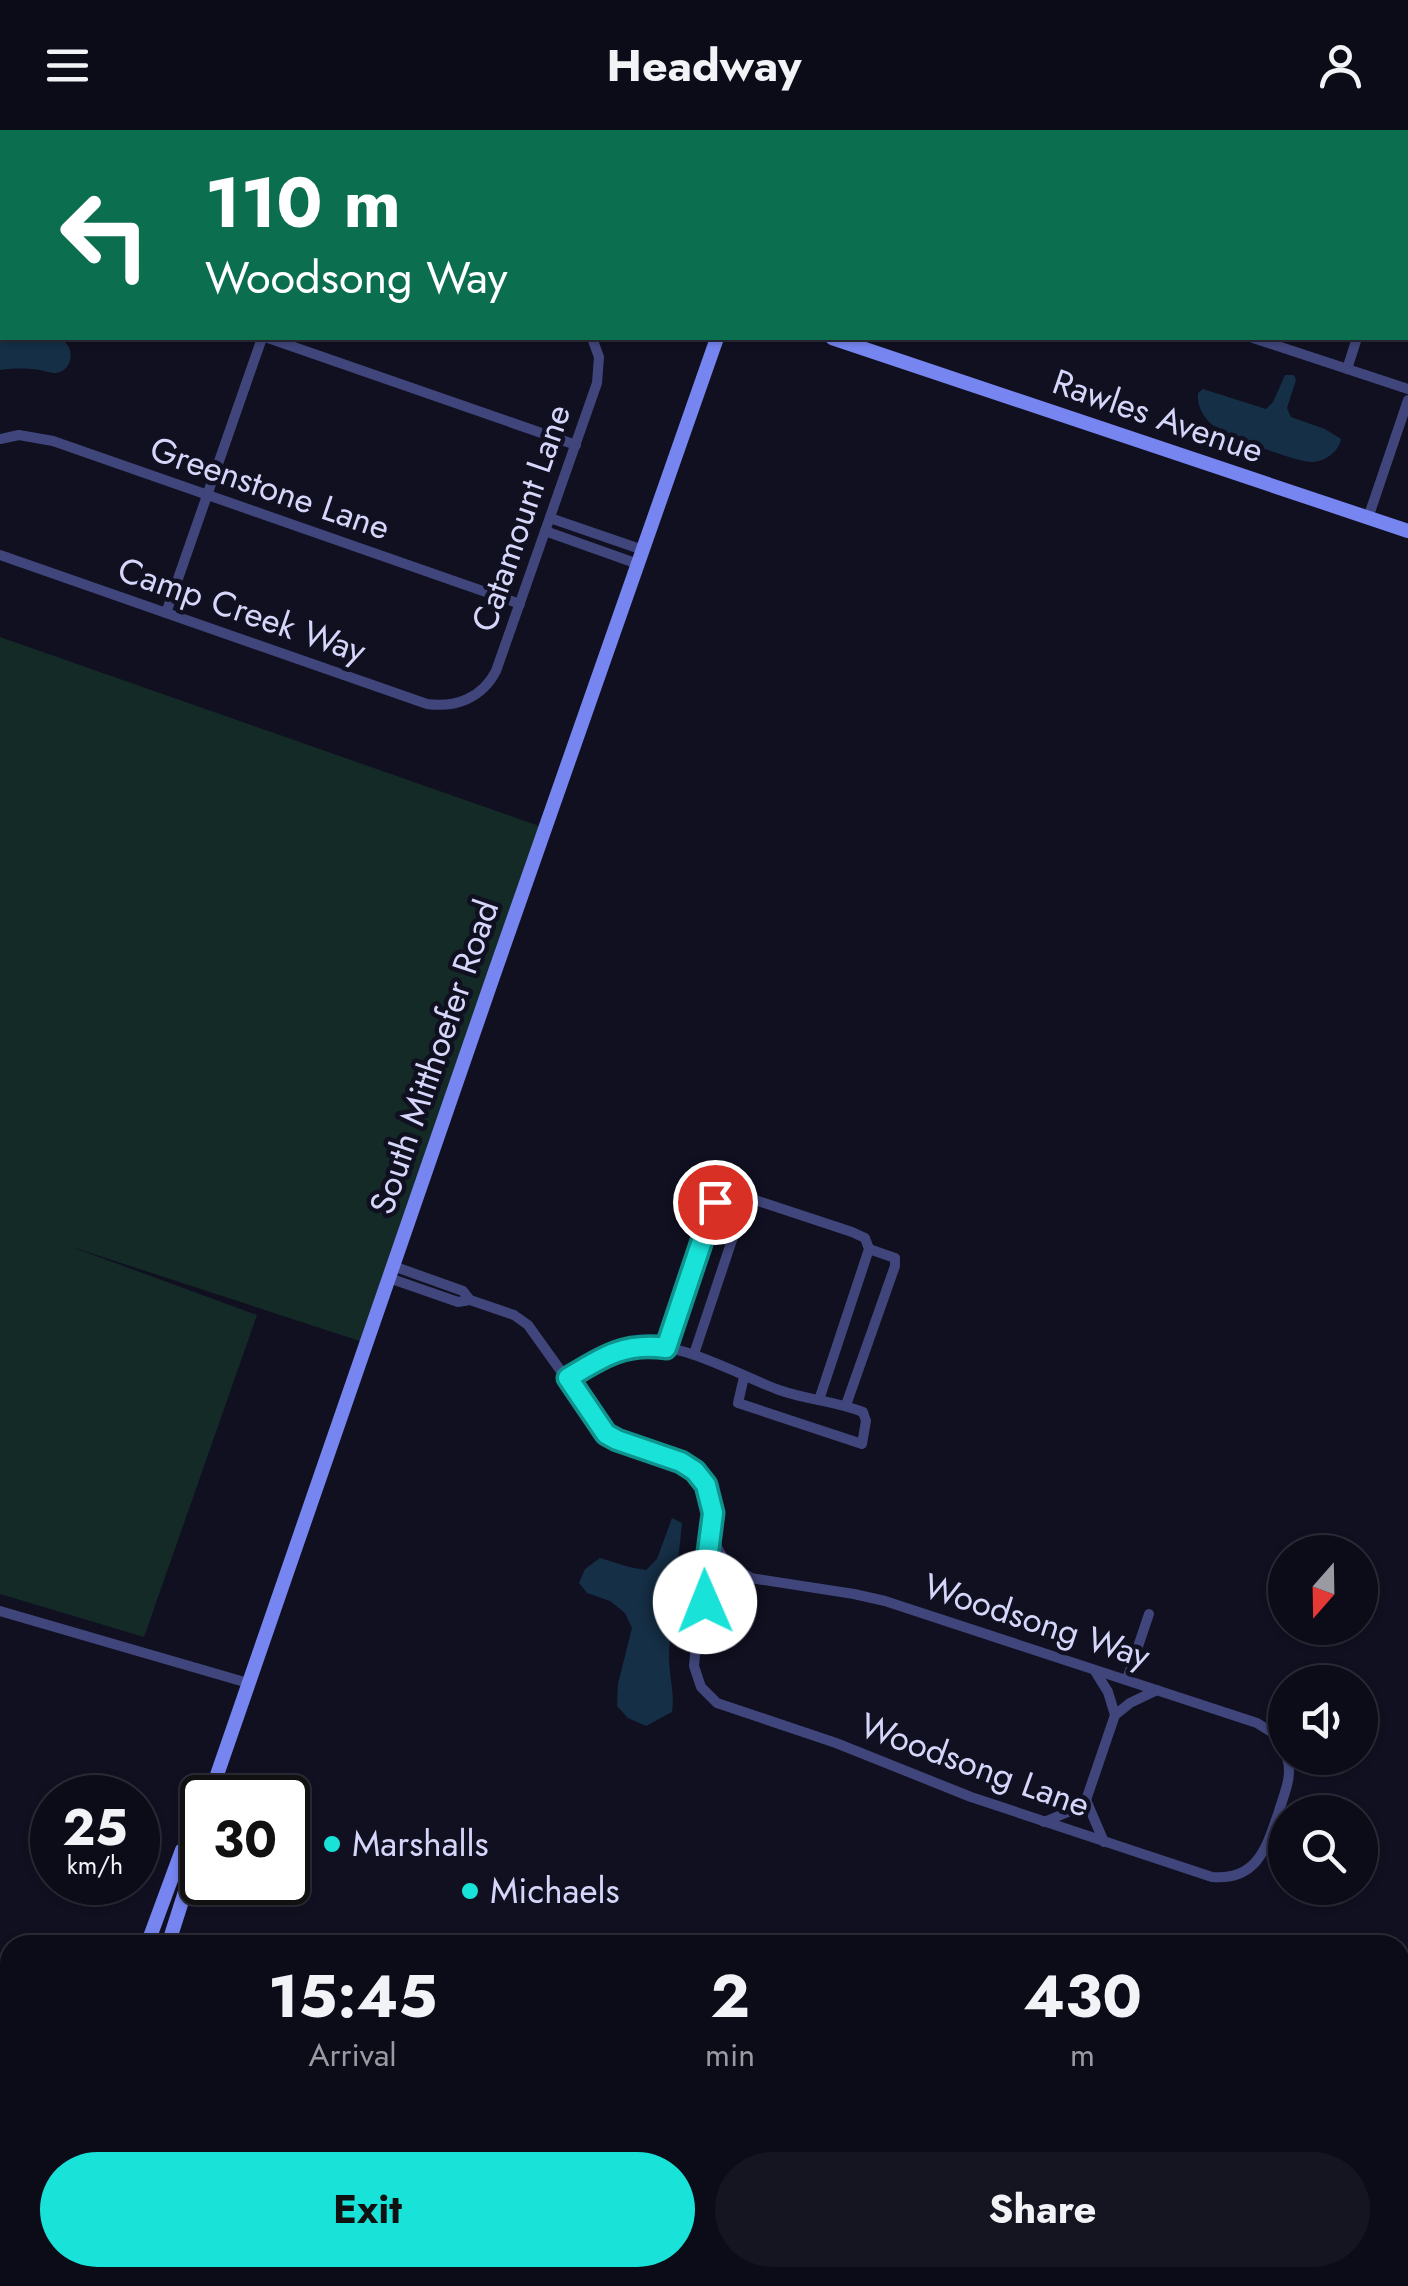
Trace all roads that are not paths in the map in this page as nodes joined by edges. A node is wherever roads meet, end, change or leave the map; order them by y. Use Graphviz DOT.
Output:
graph roads {
  1 [pos="264,340"];
  2 [pos="271,340"];
  3 [pos="593,340"];
  4 [pos="716,340"];
  5 [pos="838,340"];
  6 [pos="1259,340"];
  7 [pos="1357,340"];
  8 [pos="1347,369"];
  9 [pos="1408,389"];
  10 [pos="1408,400"];
  11 [pos="0,439"];
  12 [pos="576,445"];
  13 [pos="208,495"];
  14 [pos="550,518"];
  15 [pos="1368,518"];
  16 [pos="1408,531"];
  17 [pos="545,532"];
  18 [pos="0,554"];
  19 [pos="640,557"];
  20 [pos="520,604"];
  21 [pos="166,613"];
  22 [pos="467,700"];
  23 [pos="738,1205"];
  24 [pos="870,1249"];
  25 [pos="391,1272"];
  26 [pos="666,1348"];
  27 [pos="694,1354"];
  28 [pos="744,1377"];
  29 [pos="568,1378"];
  30 [pos="819,1400"];
  31 [pos="846,1406"];
  32 [pos="711,1526"];
  33 [pos="753,1578"];
  34 [pos="0,1611"];
  35 [pos="700,1614"];
  36 [pos="1149,1614"];
  37 [pos="1094,1670"];
  38 [pos="1126,1680"];
  39 [pos="248,1683"];
  40 [pos="1158,1690"];
  41 [pos="1115,1715"];
  42 [pos="1268,1730"];
  43 [pos="218,1775"];
  44 [pos="1086,1800"];
  45 [pos="1044,1822"];
  46 [pos="1268,1838"];
  47 [pos="1104,1842"];
  48 [pos="180,1856"];
  49 [pos="181,1905"];
  50 [pos="152,1935"];
  51 [pos="171,1935"];
  1 -- 13 [label="street"];
  2 -- 12 [label="street"];
  3 -- 12 [label="street, Catamount Lane"];
  4 -- 19 [label="main road, South Mitthoefer Road"];
  5 -- 15 [label="main road, Rawles Avenue"];
  6 -- 8 [label="street"];
  7 -- 8 [label="street"];
  8 -- 9 [label="street"];
  10 -- 15 [label="street"];
  11 -- 13 [label="street, Greenstone Lane"];
  12 -- 14 [label="street, Catamount Lane"];
  13 -- 20 [label="street, Greenstone Lane"];
  13 -- 21 [label="street"];
  14 -- 17 [label="street, Catamount Lane"];
  14 -- 19 [label="street"];
  15 -- 16 [label="main road, Rawles Avenue"];
  17 -- 19 [label="street"];
  17 -- 20 [label="street, Catamount Lane"];
  18 -- 21 [label="street, Camp Creek Way"];
  19 -- 25 [label="main road, South Mitthoefer Road"];
  20 -- 22 [label="street, Catamount Lane"];
  21 -- 22 [label="street, Camp Creek Way"];
  23 -- 24 [label="street"];
  23 -- 26 [label="street"];
  23 -- 27 [label="street"];
  24 -- 30 [label="street"];
  24 -- 31 [label="street"];
  25 -- 29 [label="street"];
  25 -- 39 [label="main road, South Mitthoefer Road"];
  26 -- 27 [label="street"];
  26 -- 29 [label="street"];
  27 -- 28 [label="street"];
  28 -- 30 [label="street"];
  28 -- 31 [label="street"];
  29 -- 32 [label="street"];
  30 -- 31 [label="street"];
  32 -- 33 [label="street"];
  32 -- 35 [label="street, Woodsong Lane"];
  33 -- 35 [label="street"];
  33 -- 37 [label="street, Woodsong Way"];
  34 -- 39 [label="street"];
  35 -- 45 [label="street, Woodsong Lane"];
  36 -- 38 [label="street"];
  37 -- 38 [label="street, Woodsong Way"];
  37 -- 41 [label="street"];
  38 -- 40 [label="street, Woodsong Way"];
  39 -- 43 [label="main road, South Mitthoefer Road"];
  40 -- 41 [label="street"];
  40 -- 42 [label="street, Woodsong Way"];
  41 -- 44 [label="street"];
  44 -- 45 [label="street"];
  44 -- 47 [label="street"];
  45 -- 47 [label="street, Woodsong Lane"];
  46 -- 47 [label="street, Woodsong Lane"];
  48 -- 50 [label="main road"];
  49 -- 51 [label="main road"];
}
